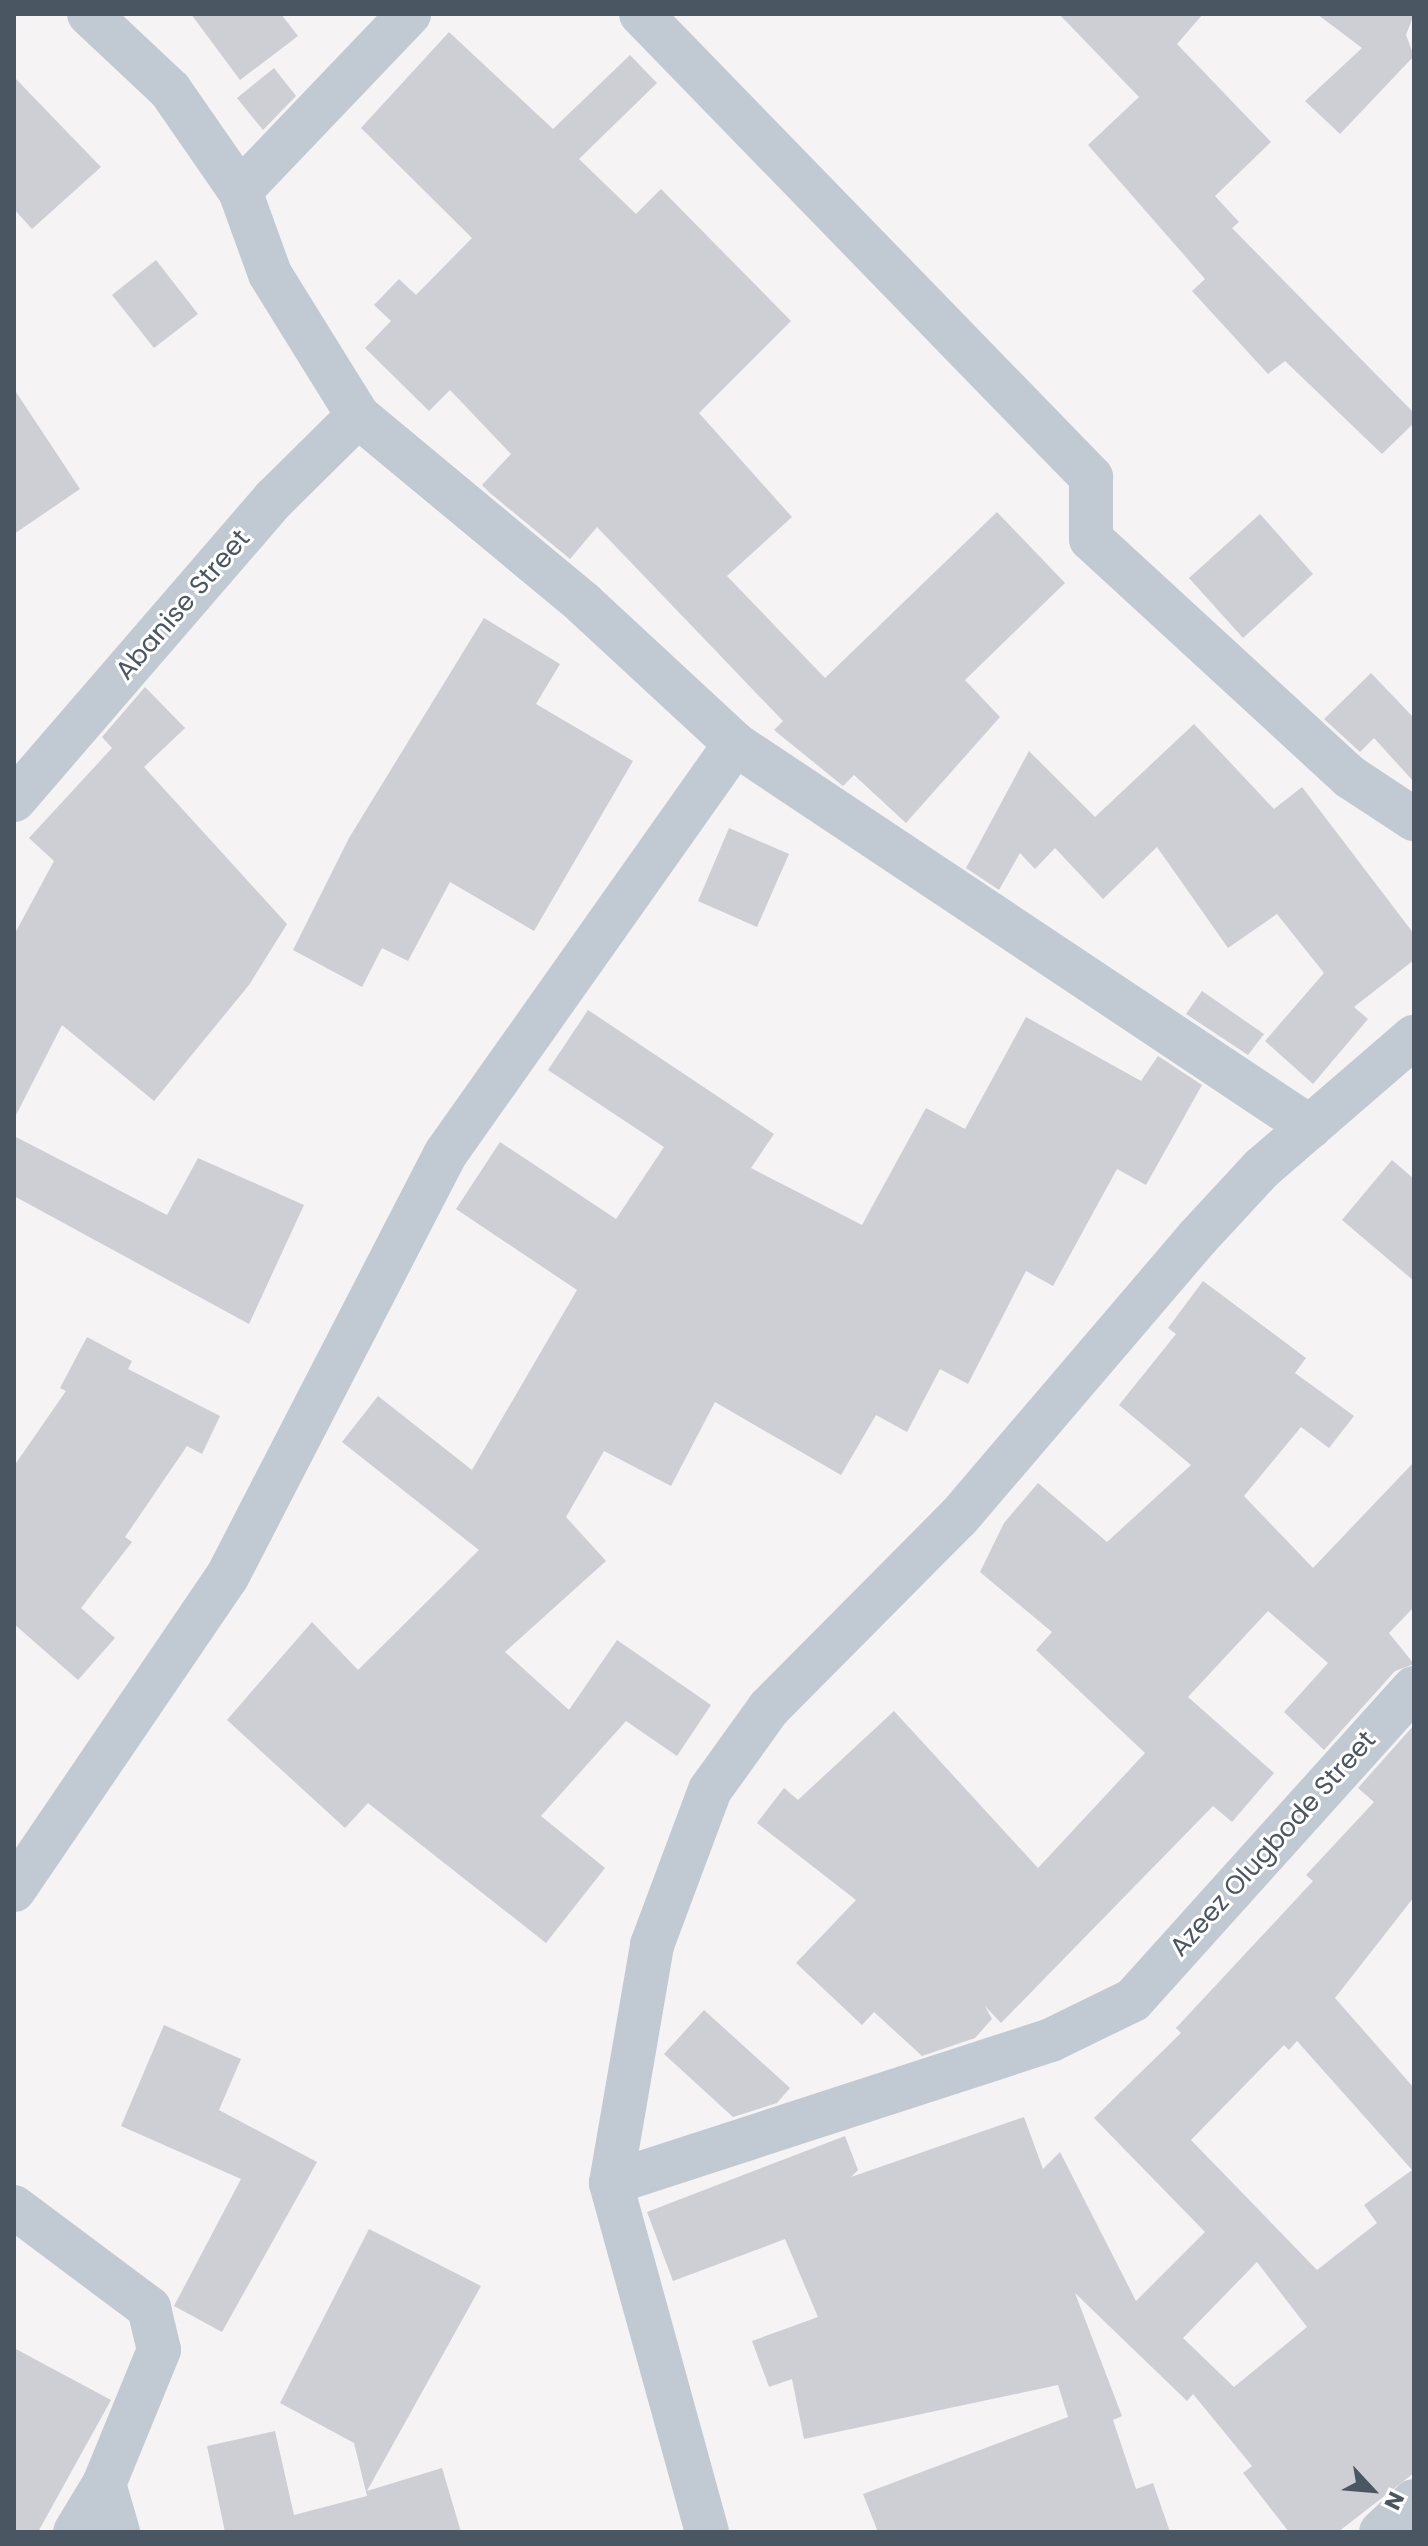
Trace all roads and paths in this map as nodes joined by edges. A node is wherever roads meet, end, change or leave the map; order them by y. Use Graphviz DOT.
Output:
graph roads {
  1 [pos="89,14"];
  2 [pos="409,14"];
  3 [pos="641,14"];
  4 [pos="240,191"];
  5 [pos="358,416"];
  6 [pos="735,744"];
  7 [pos="14,800"];
  8 [pos="1414,819"];
  9 [pos="1405,1060"];
  10 [pos="1310,1127"];
  11 [pos="1414,1688"];
  12 [pos="14,1890"];
  13 [pos="611,2183"];
  14 [pos="14,2207"];
  15 [pos="104,2484"];
  16 [pos="1414,2501"];
  17 [pos="75,2532"];
  18 [pos="118,2532"];
  19 [pos="707,2532"];
  20 [pos="1381,2532"];
  1 -- 4 [label="street"];
  2 -- 4 [label="street"];
  3 -- 8 [label="street"];
  4 -- 5 [label="street"];
  5 -- 6 [label="street"];
  5 -- 7 [label="street, Abanise Street"];
  6 -- 10 [label="street"];
  6 -- 12 [label="street"];
  9 -- 10 [label="street"];
  10 -- 13 [label="street"];
  11 -- 13 [label="street, Azeez Olugbode Street"];
  13 -- 19 [label="street"];
  14 -- 15 [label="street"];
  15 -- 17 [label="street"];
  15 -- 18 [label="street"];
  16 -- 20 [label="street"];
}
